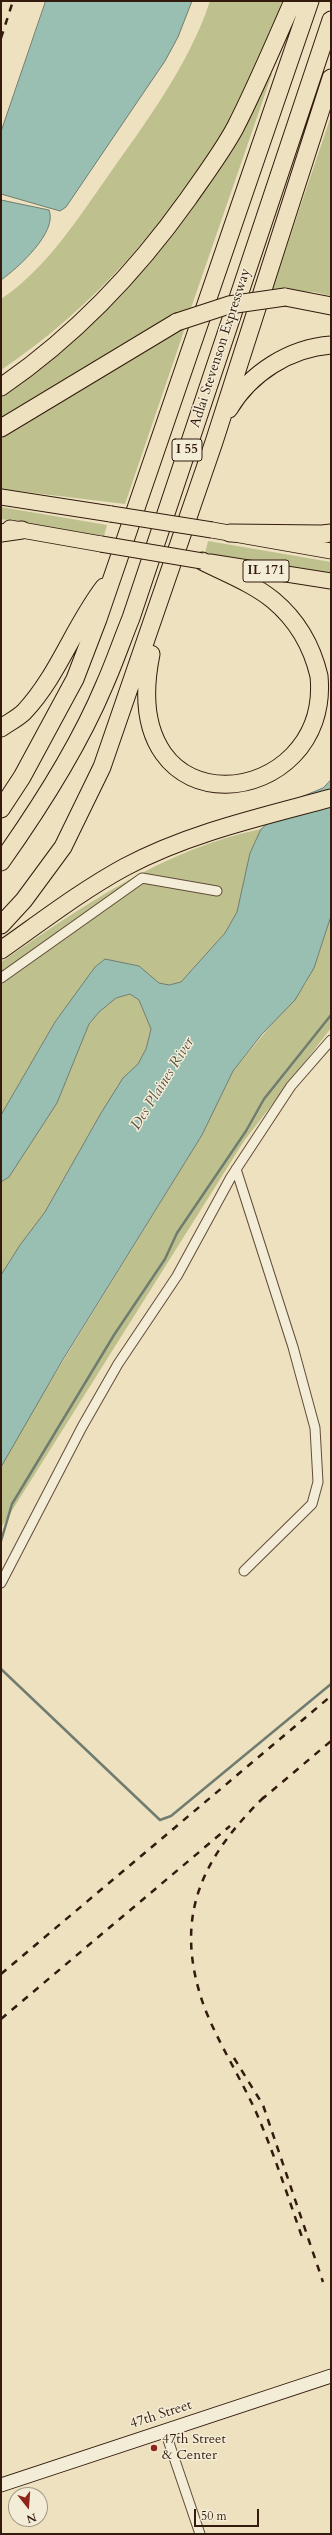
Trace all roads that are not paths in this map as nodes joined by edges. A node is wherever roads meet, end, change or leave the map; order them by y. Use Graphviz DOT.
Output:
graph roads {
  1 [pos="293,1"];
  2 [pos="310,1"];
  3 [pos="331,20"];
  4 [pos="331,78"];
  5 [pos="331,306"];
  6 [pos="331,345"];
  7 [pos="1,387"];
  8 [pos="1,428"];
  9 [pos="214,442"];
  10 [pos="1,497"];
  11 [pos="1,527"];
  12 [pos="22,530"];
  13 [pos="1,533"];
  14 [pos="230,533"];
  15 [pos="331,533"];
  16 [pos="331,551"];
  17 [pos="202,561"];
  18 [pos="114,574"];
  19 [pos="331,581"];
  20 [pos="159,603"];
  21 [pos="1,728"];
  22 [pos="331,798"];
  23 [pos="1,809"];
  24 [pos="1,862"];
  25 [pos="217,891"];
  26 [pos="1,925"];
  27 [pos="1,950"];
  28 [pos="1,978"];
  29 [pos="331,1040"];
  30 [pos="236,1169"];
  31 [pos="244,1571"];
  32 [pos="1,1584"];
  33 [pos="331,2376"];
  34 [pos="165,2430"];
  35 [pos="1,2485"];
  36 [pos="200,2534"];
  1 -- 7 [label="highway"];
  2 -- 18 [label="highway, Adlai Stevenson Expressway / I 55"];
  3 -- 24 [label="highway, Adlai Stevenson Expressway / I 55"];
  4 -- 9 [label="highway"];
  5 -- 8 [label="highway, bridge"];
  6 -- 9 [label="highway"];
  9 -- 20 [label="highway"];
  10 -- 14 [label="main road, IL 171, bridge"];
  11 -- 12 [label="main road, IL 171"];
  12 -- 13 [label="highway"];
  12 -- 17 [label="main road, IL 171, bridge"];
  14 -- 15 [label="highway"];
  14 -- 16 [label="main road, IL 171"];
  17 -- 19 [label="main road, IL 171"];
  17 -- 20 [label="highway"];
  18 -- 21 [label="highway"];
  18 -- 23 [label="highway, Adlai Stevenson Expressway / I 55"];
  20 -- 26 [label="highway"];
  22 -- 27 [label="highway"];
  25 -- 28 [label="street"];
  29 -- 30 [label="street"];
  30 -- 31 [label="street"];
  30 -- 32 [label="street"];
  33 -- 34 [label="main road, 47th Street"];
  34 -- 35 [label="main road, 47th Street"];
  34 -- 36 [label="street"];
}
